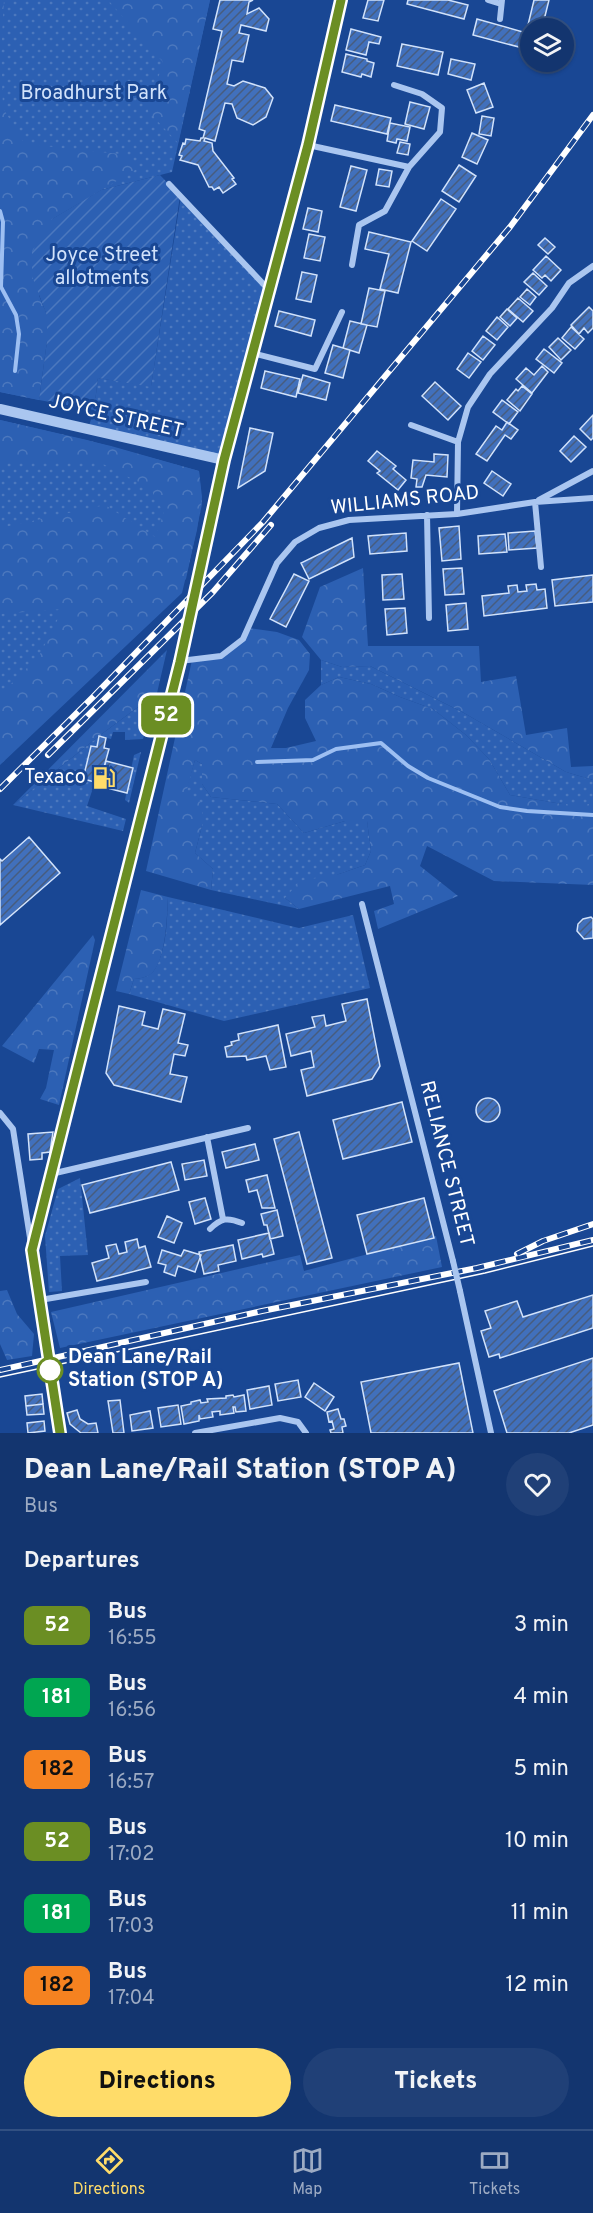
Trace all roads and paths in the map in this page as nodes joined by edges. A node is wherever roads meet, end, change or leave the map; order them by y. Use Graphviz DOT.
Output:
graph roads {
  1 [pos="341,0"];
  2 [pos="488,0"];
  3 [pos="502,2"];
  4 [pos="500,19"];
  5 [pos="394,85"];
  6 [pos="308,145"];
  7 [pos="409,167"];
  8 [pos="170,184"];
  9 [pos="352,265"];
  10 [pos="593,266"];
  11 [pos="269,290"];
  12 [pos="342,312"];
  13 [pos="251,353"];
  14 [pos="0,409"];
  15 [pos="411,425"];
  16 [pos="458,442"];
  17 [pos="224,460"];
  18 [pos="593,471"];
  19 [pos="593,498"];
  20 [pos="536,502"];
  21 [pos="457,514"];
  22 [pos="427,515"];
  23 [pos="541,567"];
  24 [pos="429,618"];
  25 [pos="180,662"];
  26 [pos="362,904"];
  27 [pos="0,1113"];
  28 [pos="248,1128"];
  29 [pos="207,1137"];
  30 [pos="51,1174"];
  31 [pos="223,1219"];
  32 [pos="242,1223"];
  33 [pos="210,1229"];
  34 [pos="32,1250"];
  35 [pos="146,1282"];
  36 [pos="40,1300"];
  37 [pos="60,1433"];
  38 [pos="195,1433"];
  39 [pos="306,1433"];
  40 [pos="491,1433"];
  1 -- 6 [label="street"];
  2 -- 3 [label="street"];
  3 -- 4 [label="street"];
  5 -- 7 [label="street"];
  6 -- 7 [label="street"];
  6 -- 11 [label="street"];
  7 -- 9 [label="street"];
  8 -- 11 [label="street"];
  10 -- 16 [label="street"];
  11 -- 13 [label="street"];
  12 -- 13 [label="street"];
  13 -- 17 [label="street"];
  14 -- 17 [label="street, JOYCE STREET"];
  15 -- 16 [label="street"];
  16 -- 21 [label="street"];
  17 -- 25 [label="street"];
  18 -- 20 [label="street"];
  19 -- 20 [label="street, WILLIAMS ROAD"];
  20 -- 21 [label="street, WILLIAMS ROAD"];
  20 -- 23 [label="street"];
  21 -- 22 [label="street, WILLIAMS ROAD"];
  22 -- 24 [label="street"];
  22 -- 25 [label="street, WILLIAMS ROAD"];
  25 -- 30 [label="street"];
  26 -- 40 [label="street, RELIANCE STREET, bridge"];
  27 -- 34 [label="street"];
  28 -- 29 [label="street"];
  29 -- 30 [label="street"];
  29 -- 31 [label="street"];
  30 -- 34 [label="street"];
  31 -- 32 [label="street"];
  31 -- 33 [label="street"];
  34 -- 36 [label="street"];
  35 -- 36 [label="street"];
  36 -- 37 [label="street, bridge"];
  38 -- 39 [label="street"];
}
